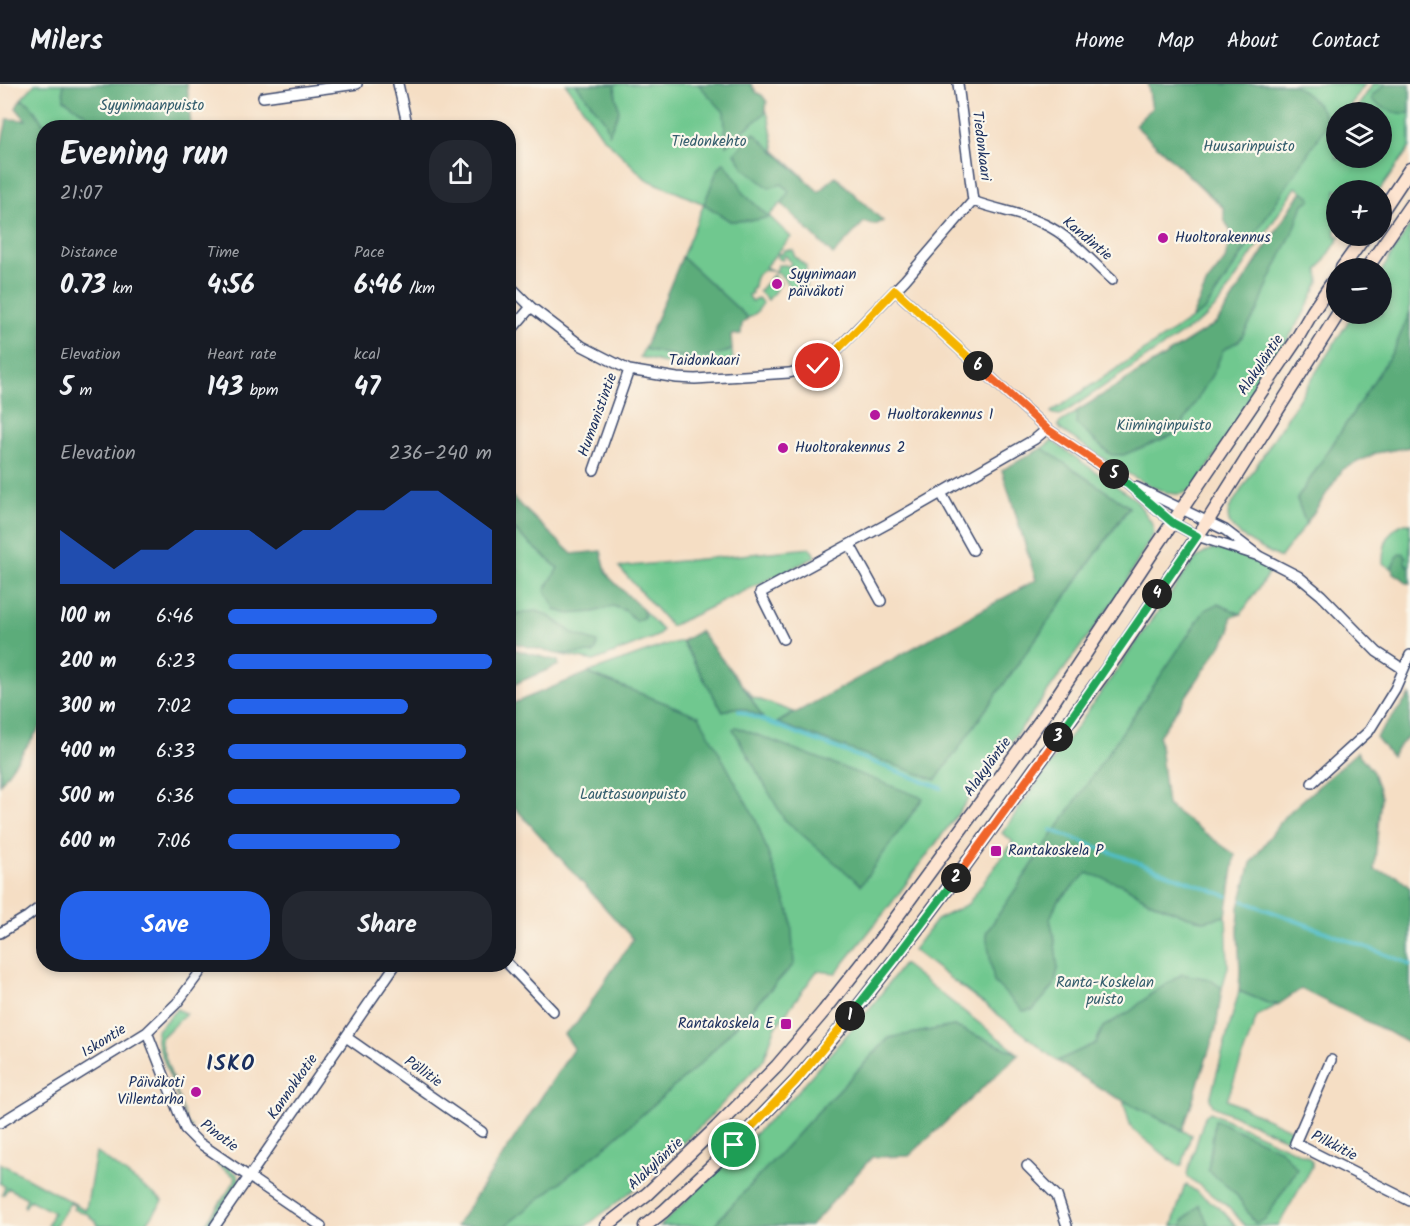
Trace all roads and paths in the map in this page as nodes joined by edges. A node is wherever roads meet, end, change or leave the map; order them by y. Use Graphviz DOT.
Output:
graph roads {
  1 [pos="357,84"];
  2 [pos="398,84"];
  3 [pos="958,84"];
  4 [pos="263,97"];
  5 [pos="406,120"];
  6 [pos="1410,170"];
  7 [pos="1392,196"];
  8 [pos="973,201"];
  9 [pos="1410,206"];
  10 [pos="1374,258"];
  11 [pos="1112,280"];
  12 [pos="895,290"];
  13 [pos="516,292"];
  14 [pos="1326,292"];
  15 [pos="531,307"];
  16 [pos="1332,324"];
  17 [pos="516,325"];
  18 [pos="629,370"];
  19 [pos="1047,429"];
  20 [pos="594,470"];
  21 [pos="1125,482"];
  22 [pos="941,493"];
  23 [pos="1183,509"];
  24 [pos="1207,522"];
  25 [pos="1173,523"];
  26 [pos="1197,536"];
  27 [pos="850,544"];
  28 [pos="973,550"];
  29 [pos="1259,556"];
  30 [pos="881,601"];
  31 [pos="783,639"];
  32 [pos="1410,655"];
  33 [pos="1403,669"];
  34 [pos="1312,783"];
  35 [pos="36,910"];
  36 [pos="0,933"];
  37 [pos="200,972"];
  38 [pos="391,972"];
  39 [pos="516,972"];
  40 [pos="553,1011"];
  41 [pos="147,1032"];
  42 [pos="346,1037"];
  43 [pos="1331,1060"];
  44 [pos="0,1123"];
  45 [pos="482,1132"];
  46 [pos="1028,1166"];
  47 [pos="249,1177"];
  48 [pos="1410,1201"];
  49 [pos="215,1226"];
  50 [pos="321,1226"];
  51 [pos="606,1226"];
  52 [pos="645,1226"];
  53 [pos="1067,1226"];
  1 -- 4 [label="street"];
  2 -- 5 [label="street"];
  3 -- 8 [label="street, Tiedonkaari"];
  6 -- 7 [label="main road"];
  8 -- 11 [label="street, Kandintie"];
  8 -- 12 [label="street, Tiedonkaari"];
  9 -- 10 [label="main road"];
  12 -- 18 [label="street, Taidonkaari"];
  12 -- 19 [label="street"];
  13 -- 15 [label="street, Taidonkaari"];
  14 -- 23 [label="main road, Alakyläntie"];
  15 -- 17 [label="street"];
  15 -- 18 [label="street, Taidonkaari"];
  16 -- 24 [label="main road"];
  18 -- 20 [label="street, Humanistintie"];
  19 -- 21 [label="street"];
  19 -- 22 [label="street"];
  21 -- 23 [label="street"];
  21 -- 25 [label="street"];
  22 -- 27 [label="street"];
  22 -- 28 [label="street"];
  23 -- 24 [label="street"];
  23 -- 25 [label="main road, Alakyläntie"];
  24 -- 26 [label="main road"];
  24 -- 29 [label="street"];
  25 -- 26 [label="street"];
  25 -- 51 [label="main road, Alakyläntie"];
  26 -- 29 [label="street"];
  26 -- 52 [label="main road"];
  27 -- 30 [label="street"];
  27 -- 31 [label="street"];
  29 -- 33 [label="street"];
  32 -- 33 [label="street"];
  33 -- 34 [label="street"];
  35 -- 36 [label="street"];
  37 -- 41 [label="street, Iskontie"];
  38 -- 42 [label="street, Kannokkotie"];
  39 -- 40 [label="street"];
  41 -- 44 [label="street, Iskontie"];
  41 -- 47 [label="street, Pinotie"];
  42 -- 45 [label="street, Pöllitie"];
  42 -- 47 [label="street, Kannokkotie"];
  43 -- 48 [label="street, Pilkkitie"];
  46 -- 53 [label="street"];
  47 -- 49 [label="street, Kannokkotie"];
  47 -- 50 [label="street, Pinotie"];
}
